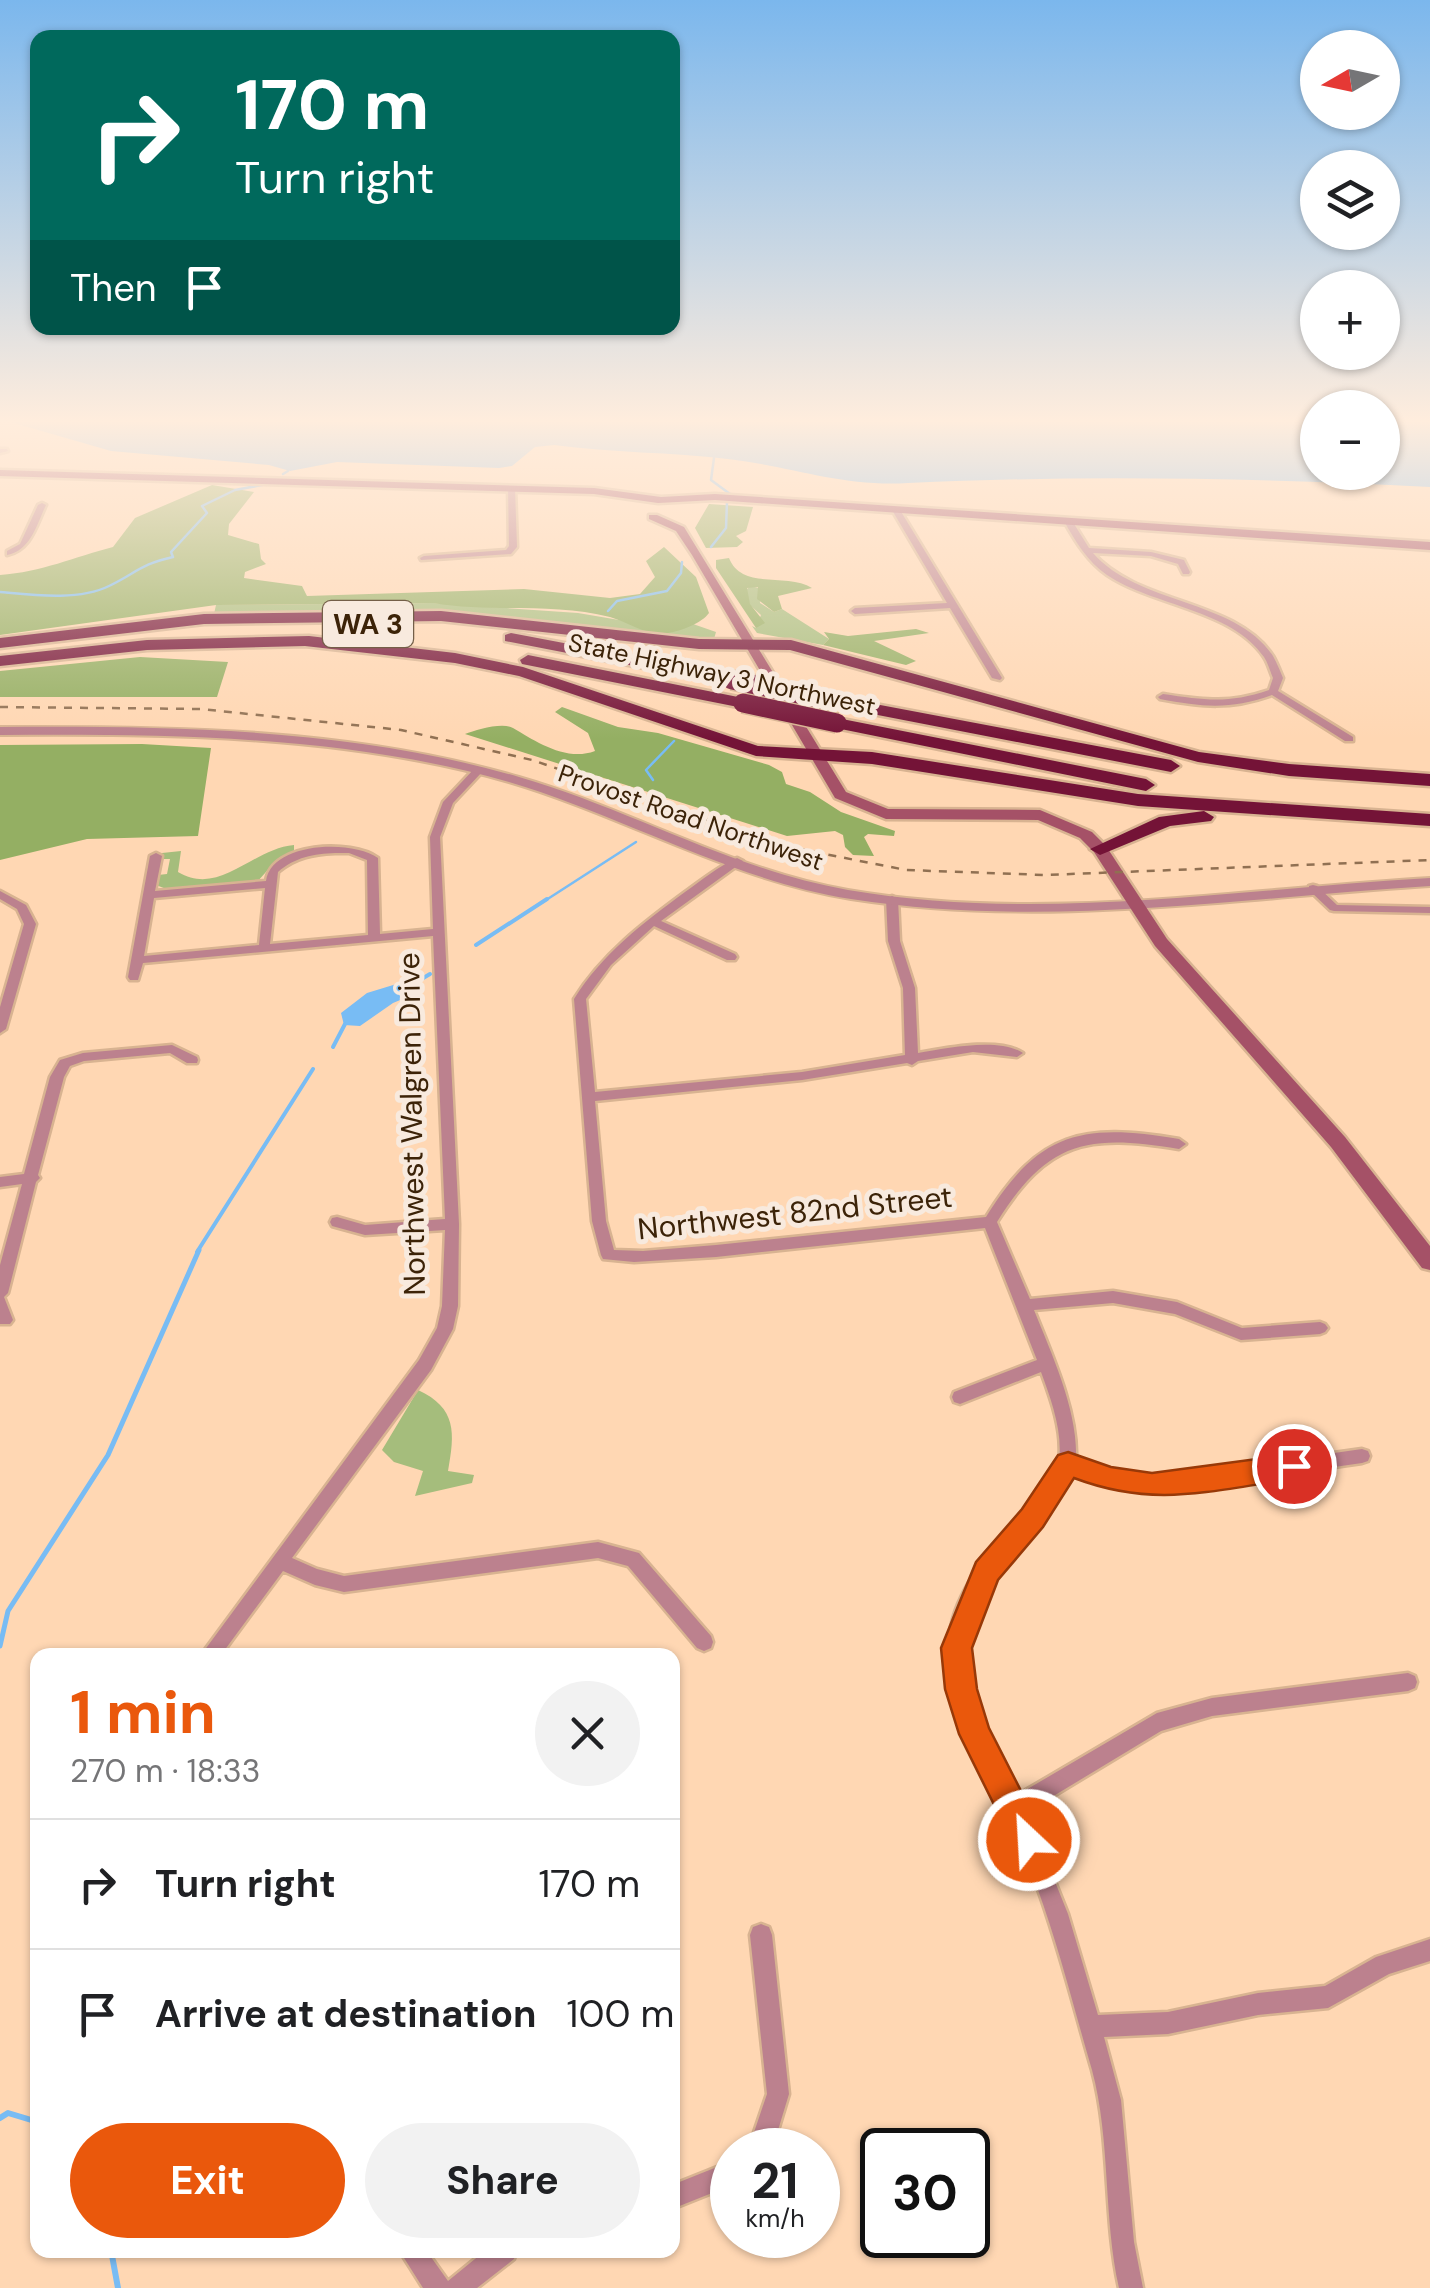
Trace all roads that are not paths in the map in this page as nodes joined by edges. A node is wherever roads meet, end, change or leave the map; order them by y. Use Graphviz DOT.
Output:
graph roads {
  1 [pos="32,526"];
  2 [pos="512,526"];
  3 [pos="675,526"];
  4 [pos="905,526"];
  5 [pos="1071,526"];
  6 [pos="1137,526"];
  7 [pos="680,528"];
  8 [pos="1430,546"];
  9 [pos="1088,550"];
  10 [pos="5,553"];
  11 [pos="33,553"];
  12 [pos="424,558"];
  13 [pos="1186,572"];
  14 [pos="950,605"];
  15 [pos="855,611"];
  16 [pos="77,633"];
  17 [pos="295,640"];
  18 [pos="0,643"];
  19 [pos="750,644"];
  20 [pos="0,661"];
  21 [pos="997,678"];
  22 [pos="1273,692"];
  23 [pos="1163,698"];
  24 [pos="0,732"];
  25 [pos="1349,739"];
  26 [pos="814,755"];
  27 [pos="478,770"];
  28 [pos="1430,783"];
  29 [pos="1430,811"];
  30 [pos="1430,821"];
  31 [pos="1100,849"];
  32 [pos="156,856"];
  33 [pos="737,862"];
  34 [pos="1430,882"];
  35 [pos="270,884"];
  36 [pos="1313,888"];
  37 [pos="0,894"];
  38 [pos="149,895"];
  39 [pos="892,899"];
  40 [pos="1132,904"];
  41 [pos="1430,910"];
  42 [pos="656,923"];
  43 [pos="440,932"];
  44 [pos="374,939"];
  45 [pos="264,949"];
  46 [pos="731,957"];
  47 [pos="137,960"];
  48 [pos="134,977"];
  49 [pos="0,1029"];
  50 [pos="1017,1053"];
  51 [pos="192,1060"];
  52 [pos="912,1062"];
  53 [pos="590,1097"];
  54 [pos="1178,1144"];
  55 [pos="32,1178"];
  56 [pos="0,1182"];
  57 [pos="337,1222"];
  58 [pos="990,1222"];
  59 [pos="452,1224"];
  60 [pos="1430,1262"];
  61 [pos="0,1293"];
  62 [pos="0,1302"];
  63 [pos="1026,1304"];
  64 [pos="6,1320"];
  65 [pos="1320,1328"];
  66 [pos="1044,1364"];
  67 [pos="960,1397"];
  68 [pos="1362,1456"];
  69 [pos="1068,1464"];
  70 [pos="279,1561"];
  71 [pos="704,1642"];
  72 [pos="215,1648"];
  73 [pos="1408,1682"];
  74 [pos="1016,1808"];
  75 [pos="761,1935"];
  76 [pos="1430,1950"];
  77 [pos="1090,2026"];
  78 [pos="767,2128"];
  79 [pos="710,2182"];
  80 [pos="680,2194"];
  81 [pos="417,2258"];
  82 [pos="495,2258"];
  83 [pos="438,2288"];
  84 [pos="456,2288"];
  85 [pos="1131,2288"];
  1 -- 10 [label="street"];
  2 -- 12 [label="street"];
  3 -- 7 [label="main road"];
  4 -- 14 [label="street"];
  5 -- 9 [label="street"];
  6 -- 8 [label="main road"];
  7 -- 19 [label="main road"];
  9 -- 13 [label="street"];
  9 -- 22 [label="street"];
  10 -- 11 [label="street"];
  14 -- 15 [label="street"];
  14 -- 21 [label="street"];
  16 -- 18 [label="highway, State Highway 3 Northwest / WA 3"];
  16 -- 19 [label="highway"];
  16 -- 28 [label="highway, State Highway 3 Northwest / WA 3, bridge"];
  17 -- 20 [label="highway, State Highway 3 Northwest / WA 3"];
  17 -- 26 [label="highway"];
  17 -- 29 [label="highway, State Highway 3 Northwest / WA 3, bridge"];
  19 -- 26 [label="main road"];
  19 -- 28 [label="highway"];
  22 -- 23 [label="street"];
  22 -- 25 [label="street"];
  24 -- 27 [label="street, Provost Road Northwest"];
  26 -- 30 [label="highway"];
  26 -- 31 [label="main road"];
  27 -- 33 [label="street, Provost Road Northwest"];
  27 -- 43 [label="street, Northwest Walgren Drive"];
  30 -- 31 [label="highway"];
  31 -- 40 [label="main road"];
  32 -- 38 [label="street"];
  33 -- 39 [label="street, Provost Road Northwest"];
  33 -- 42 [label="street, Northwest 82nd Street"];
  34 -- 36 [label="street, Provost Road Northwest"];
  35 -- 38 [label="street"];
  35 -- 44 [label="street"];
  35 -- 45 [label="street"];
  36 -- 40 [label="street, Provost Road Northwest"];
  36 -- 41 [label="street"];
  37 -- 49 [label="street"];
  38 -- 47 [label="street"];
  39 -- 40 [label="street, Provost Road Northwest"];
  39 -- 52 [label="street"];
  40 -- 60 [label="main road"];
  42 -- 46 [label="street"];
  42 -- 53 [label="street, Northwest 82nd Street"];
  43 -- 44 [label="street"];
  43 -- 59 [label="street, Northwest Walgren Drive"];
  44 -- 45 [label="street"];
  45 -- 47 [label="street"];
  47 -- 48 [label="street"];
  50 -- 52 [label="street"];
  51 -- 55 [label="street"];
  52 -- 53 [label="street"];
  53 -- 58 [label="street, Northwest 82nd Street"];
  54 -- 58 [label="street, Northwest 82nd Street"];
  55 -- 56 [label="street"];
  55 -- 61 [label="street"];
  57 -- 59 [label="street"];
  58 -- 63 [label="street"];
  59 -- 70 [label="street, Northwest Walgren Drive"];
  62 -- 64 [label="street"];
  63 -- 65 [label="street"];
  63 -- 66 [label="street"];
  66 -- 67 [label="street"];
  66 -- 69 [label="street"];
  68 -- 69 [label="street"];
  69 -- 74 [label="street"];
  70 -- 71 [label="street"];
  70 -- 72 [label="street, Northwest Walgren Drive"];
  73 -- 74 [label="street"];
  74 -- 77 [label="street"];
  75 -- 78 [label="street"];
  76 -- 77 [label="street"];
  77 -- 85 [label="street"];
  79 -- 80 [label="street"];
  81 -- 83 [label="street"];
  82 -- 84 [label="street"];
}
